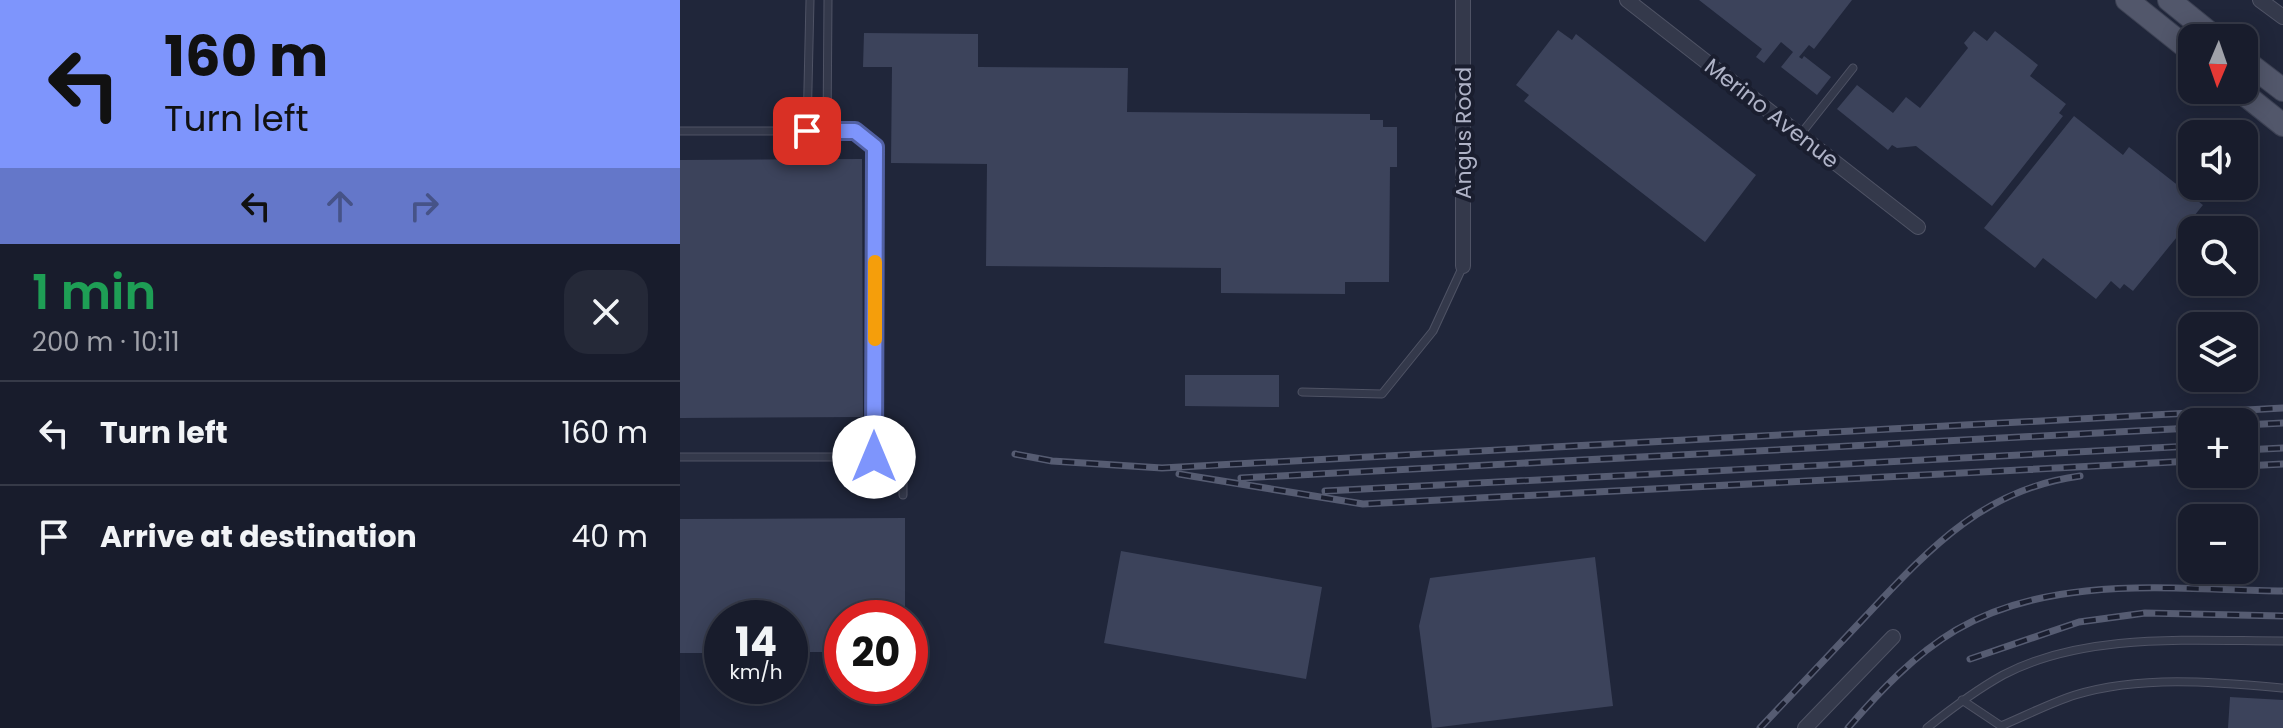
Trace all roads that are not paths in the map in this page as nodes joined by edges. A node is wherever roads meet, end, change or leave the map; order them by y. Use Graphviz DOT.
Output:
graph roads {
  1 [pos="810,0"];
  2 [pos="828,0"];
  3 [pos="1463,0"];
  4 [pos="1627,0"];
  5 [pos="2127,0"];
  6 [pos="2169,0"];
  7 [pos="2260,0"];
  8 [pos="2283,17"];
  9 [pos="2199,24"];
  10 [pos="2178,41"];
  11 [pos="1853,68"];
  12 [pos="2258,71"];
  13 [pos="2283,90"];
  14 [pos="2257,104"];
  15 [pos="2283,125"];
  16 [pos="680,131"];
  17 [pos="807,131"];
  18 [pos="827,131"];
  19 [pos="1800,135"];
  20 [pos="1918,227"];
  21 [pos="1463,266"];
  22 [pos="1302,392"];
  23 [pos="680,457"];
  24 [pos="874,457"];
  25 [pos="903,495"];
  26 [pos="1893,637"];
  27 [pos="2283,641"];
  28 [pos="2283,688"];
  29 [pos="1962,700"];
  30 [pos="2001,727"];
  31 [pos="1805,728"];
  32 [pos="1927,728"];
  1 -- 17 [label="lane"];
  2 -- 18 [label="lane"];
  3 -- 21 [label="street, Angus Road"];
  4 -- 19 [label="street, Merino Avenue"];
  5 -- 10 [label="main road"];
  6 -- 9 [label="main road"];
  7 -- 8 [label="street"];
  11 -- 19 [label="lane"];
  12 -- 13 [label="main road"];
  14 -- 15 [label="main road"];
  16 -- 17 [label="lane"];
  17 -- 18 [label="lane"];
  18 -- 24 [label="lane"];
  19 -- 20 [label="street, Merino Avenue"];
  21 -- 22 [label="lane"];
  23 -- 24 [label="lane"];
  24 -- 25 [label="lane"];
  26 -- 31 [label="street"];
  27 -- 29 [label="lane"];
  28 -- 30 [label="lane"];
  29 -- 30 [label="lane"];
  29 -- 32 [label="lane"];
}
